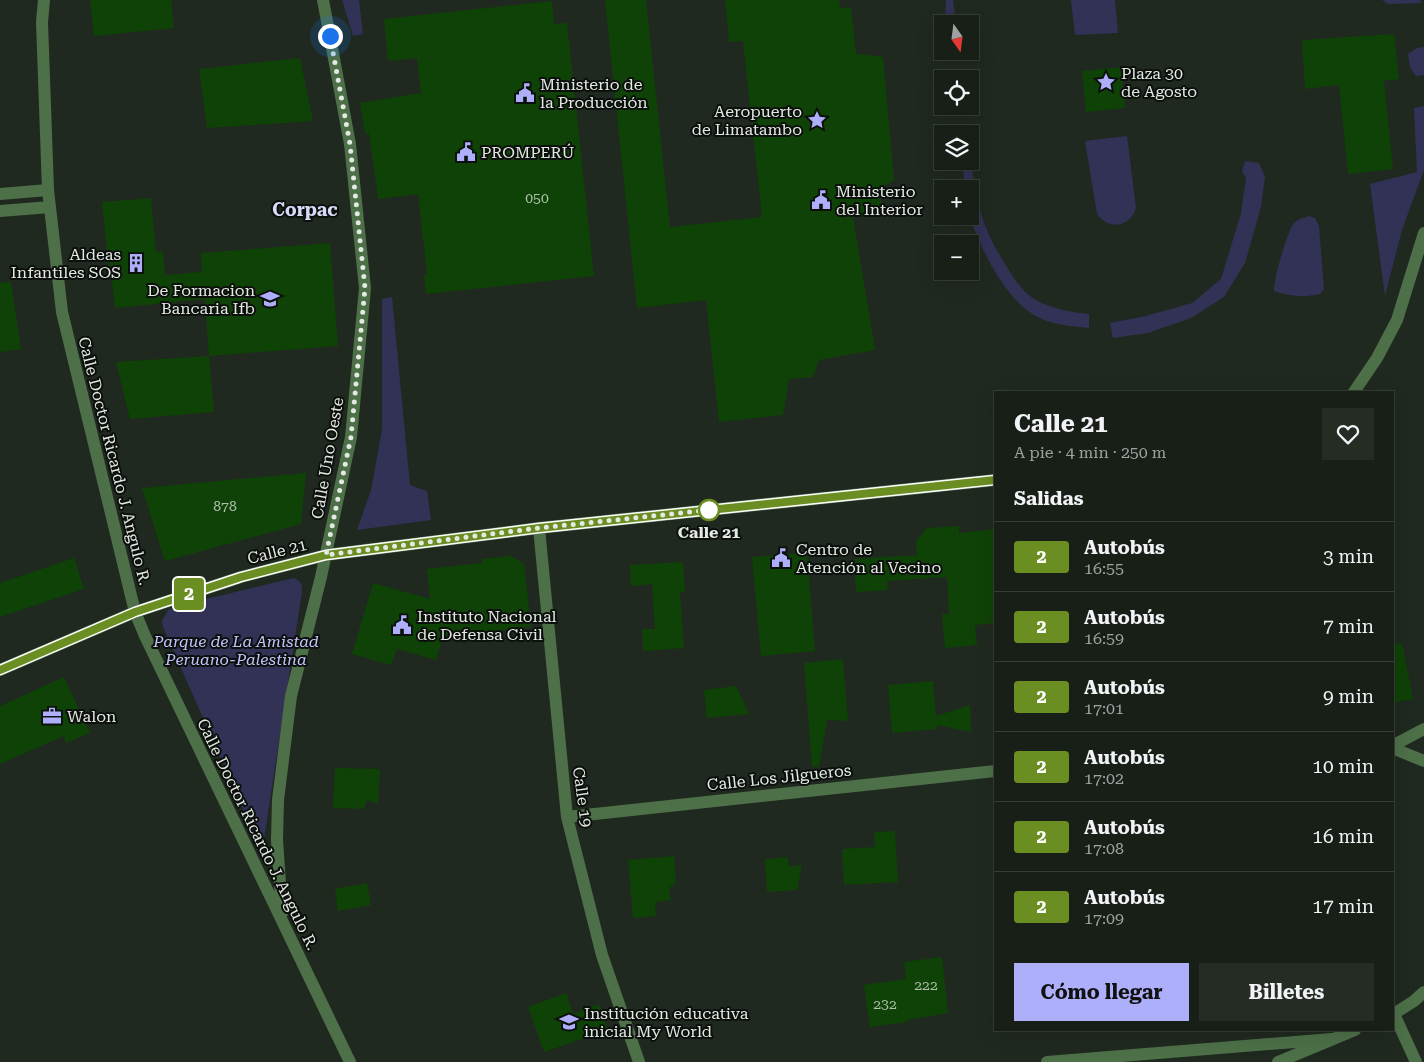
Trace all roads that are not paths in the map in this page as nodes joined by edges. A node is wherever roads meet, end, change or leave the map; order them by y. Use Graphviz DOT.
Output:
graph roads {
  1 [pos="44,0"];
  2 [pos="323,0"];
  3 [pos="48,190"];
  4 [pos="0,194"];
  5 [pos="50,207"];
  6 [pos="0,211"];
  7 [pos="1424,232"];
  8 [pos="1356,391"];
  9 [pos="994,480"];
  10 [pos="539,528"];
  11 [pos="326,555"];
  12 [pos="135,612"];
  13 [pos="0,670"];
  14 [pos="1424,729"];
  15 [pos="1394,746"];
  16 [pos="1394,748"];
  17 [pos="1424,761"];
  18 [pos="994,771"];
  19 [pos="567,817"];
  20 [pos="282,920"];
  21 [pos="1424,992"];
  22 [pos="1394,1014"];
  23 [pos="1394,1017"];
  24 [pos="1353,1031"];
  25 [pos="1332,1040"];
  26 [pos="350,1062"];
  27 [pos="639,1062"];
  28 [pos="1047,1062"];
  29 [pos="1278,1062"];
  30 [pos="1416,1062"];
  1 -- 3 [label="street, Calle Doctor Ricardo J. Angulo R."];
  2 -- 11 [label="street, Calle Uno Oeste"];
  3 -- 4 [label="street"];
  3 -- 5 [label="street, Calle Doctor Ricardo J. Angulo R."];
  5 -- 6 [label="street"];
  5 -- 12 [label="street, Calle Doctor Ricardo J. Angulo R."];
  7 -- 8 [label="street"];
  9 -- 10 [label="street, Calle 21"];
  10 -- 11 [label="street, Calle 21"];
  10 -- 19 [label="street, Calle 19"];
  11 -- 12 [label="street, Calle 21"];
  11 -- 20 [label="street, Calle Uno Oeste"];
  12 -- 13 [label="street, Calle 21"];
  12 -- 20 [label="street, Calle Doctor Ricardo J. Angulo R."];
  14 -- 15 [label="street"];
  16 -- 17 [label="street"];
  18 -- 19 [label="street, Calle Los Jilgueros"];
  19 -- 27 [label="street, Calle 19"];
  20 -- 26 [label="street, Calle Doctor Ricardo J. Angulo R."];
  21 -- 22 [label="street"];
  23 -- 30 [label="street"];
  24 -- 25 [label="street"];
  25 -- 28 [label="street"];
  25 -- 29 [label="street"];
}
